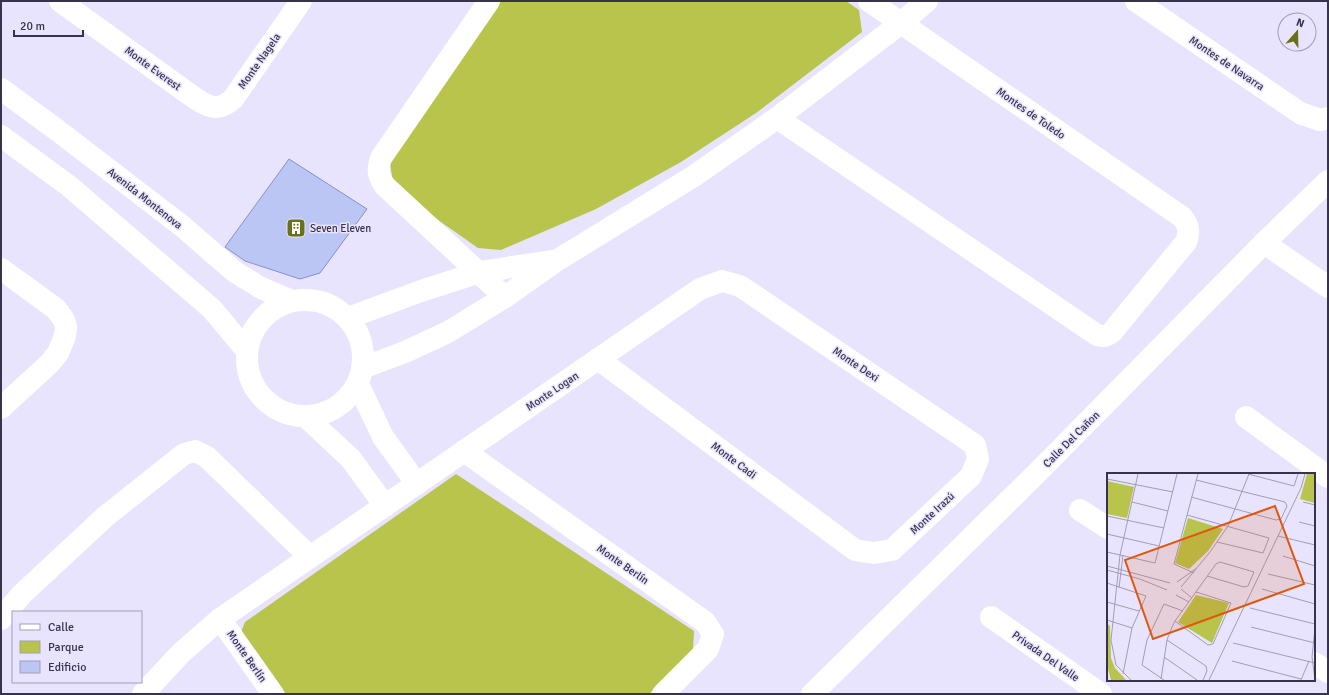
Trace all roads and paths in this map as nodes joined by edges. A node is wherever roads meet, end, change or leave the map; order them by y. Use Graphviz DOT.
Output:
graph roads {
  1 [pos="60,1"];
  2 [pos="301,1"];
  3 [pos="489,1"];
  4 [pos="869,1"];
  5 [pos="927,1"];
  6 [pos="1136,1"];
  7 [pos="901,23"];
  8 [pos="1,89"];
  9 [pos="208,106"];
  10 [pos="777,118"];
  11 [pos="1324,119"];
  12 [pos="1,136"];
  13 [pos="1328,181"];
  14 [pos="1264,243"];
  15 [pos="556,261"];
  16 [pos="1,269"];
  17 [pos="480,272"];
  18 [pos="722,281"];
  19 [pos="1328,287"];
  20 [pos="505,297"];
  21 [pos="292,301"];
  22 [pos="348,318"];
  23 [pos="247,351"];
  24 [pos="598,359"];
  25 [pos="360,376"];
  26 [pos="1,408"];
  27 [pos="305,416"];
  28 [pos="1246,417"];
  29 [pos="464,451"];
  30 [pos="978,459"];
  31 [pos="1328,477"];
  32 [pos="417,484"];
  33 [pos="385,506"];
  34 [pos="1080,510"];
  35 [pos="1107,527"];
  36 [pos="874,553"];
  37 [pos="310,557"];
  38 [pos="991,617"];
  39 [pos="1,619"];
  40 [pos="220,619"];
  41 [pos="1315,664"];
  42 [pos="1328,672"];
  43 [pos="143,694"];
  44 [pos="273,694"];
  45 [pos="663,694"];
  46 [pos="812,694"];
  47 [pos="1101,694"];
  1 -- 9 [label="street, Monte Everest"];
  2 -- 9 [label="street, Monte Nagela"];
  3 -- 17 [label="street"];
  4 -- 7 [label="street, Montes de Toledo"];
  5 -- 7 [label="street"];
  6 -- 11 [label="street, Montes de Navarra"];
  7 -- 10 [label="street"];
  7 -- 10 [label="street, Montes de Toledo"];
  8 -- 21 [label="street, Avenida Montenova"];
  10 -- 15 [label="street"];
  12 -- 23 [label="street"];
  13 -- 14 [label="street, Calle Del Cañon"];
  14 -- 19 [label="street"];
  14 -- 46 [label="street, Calle Del Cañon"];
  15 -- 17 [label="street"];
  15 -- 20 [label="street"];
  16 -- 26 [label="street"];
  17 -- 20 [label="street"];
  17 -- 22 [label="street"];
  18 -- 24 [label="street, Monte Logan"];
  18 -- 30 [label="street, Monte Dexi"];
  20 -- 25 [label="street"];
  21 -- 22 [label="street"];
  21 -- 23 [label="street"];
  22 -- 25 [label="street"];
  23 -- 27 [label="street"];
  24 -- 29 [label="street, Monte Logan"];
  24 -- 36 [label="street, Monte Cadi"];
  25 -- 27 [label="street"];
  25 -- 32 [label="street"];
  27 -- 33 [label="street"];
  28 -- 31 [label="street"];
  29 -- 32 [label="street, Monte Logan"];
  29 -- 45 [label="street, Monte Berlín"];
  30 -- 36 [label="street, Monte Irazú"];
  32 -- 33 [label="street, Monte Logan"];
  33 -- 37 [label="street, Monte Logan"];
  34 -- 35 [label="street"];
  37 -- 39 [label="street"];
  37 -- 40 [label="street, Monte Logan"];
  38 -- 47 [label="street, Privada Del Valle"];
  40 -- 43 [label="street, Monte Logan"];
  40 -- 44 [label="street, Monte Berlín"];
  41 -- 42 [label="street"];
}
